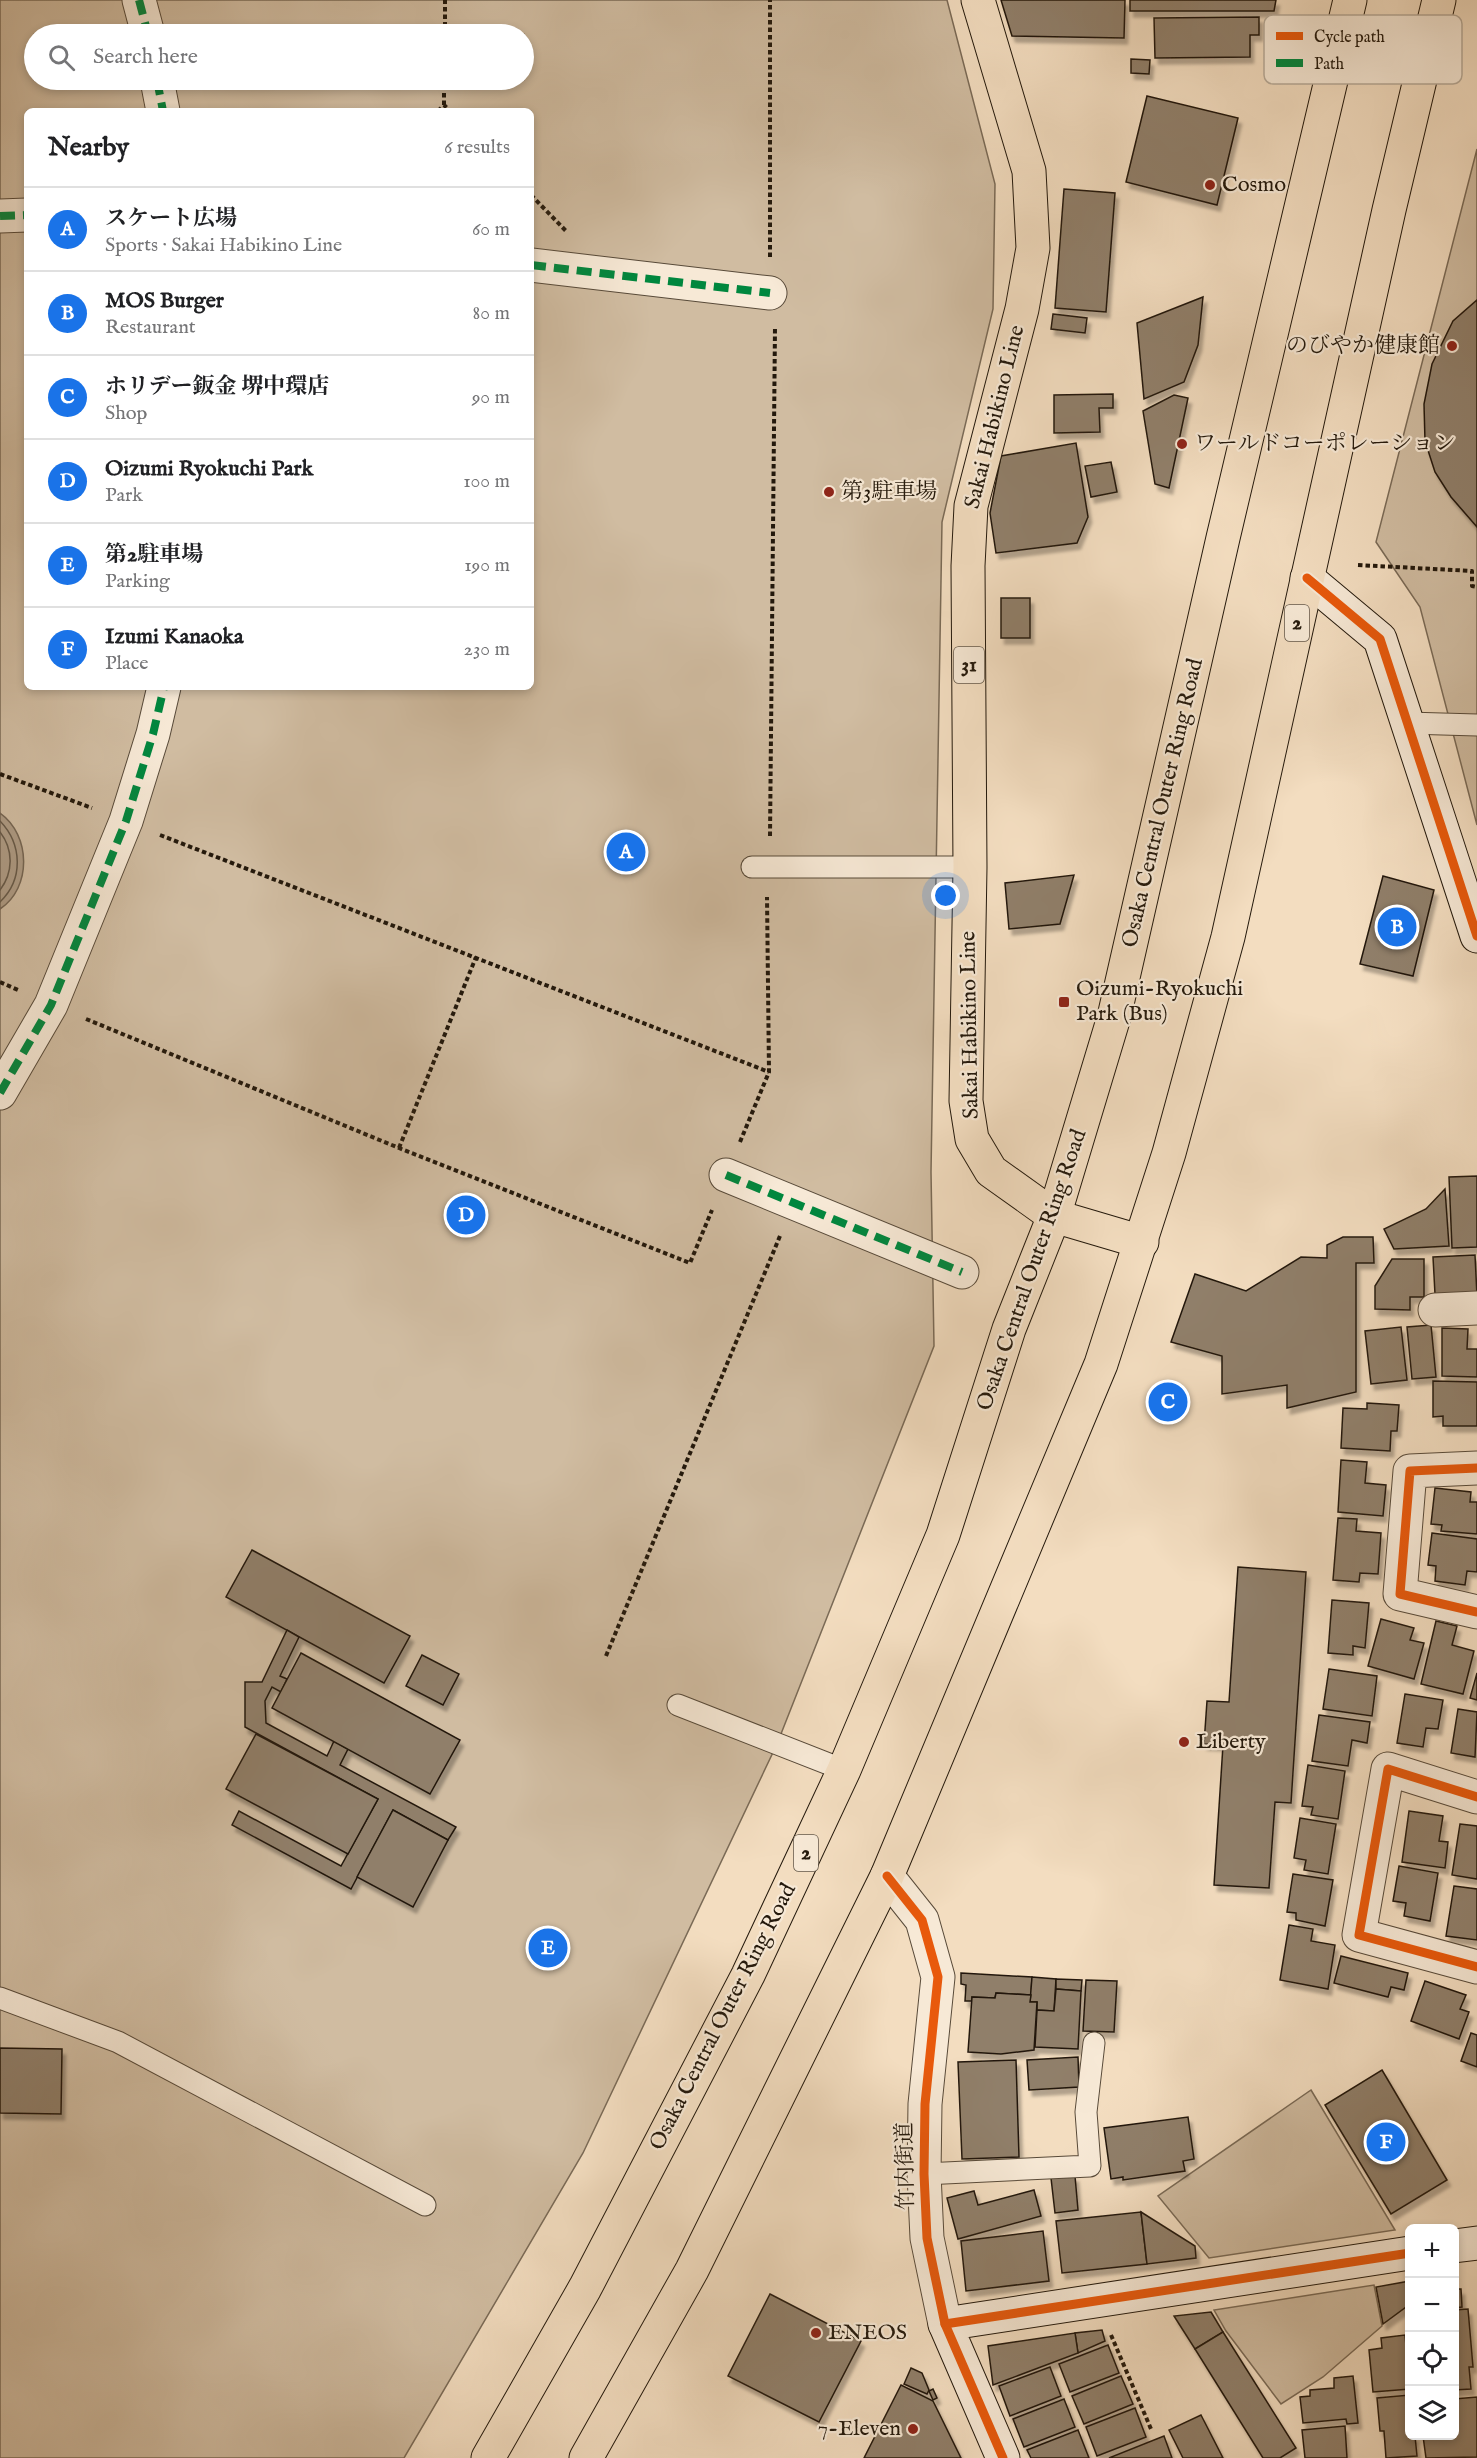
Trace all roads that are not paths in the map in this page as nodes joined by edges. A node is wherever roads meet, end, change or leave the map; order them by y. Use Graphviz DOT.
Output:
graph roads {
  1 [pos="139,0"];
  2 [pos="978,0"];
  3 [pos="1350,0"];
  4 [pos="1439,0"];
  5 [pos="1346,15"];
  6 [pos="1435,15"];
  7 [pos="145,24"];
  8 [pos="1330,84"];
  9 [pos="1419,84"];
  10 [pos="159,90"];
  11 [pos="162,108"];
  12 [pos="24,215"];
  13 [pos="0,216"];
  14 [pos="534,265"];
  15 [pos="770,293"];
  16 [pos="1307,578"];
  17 [pos="163,690"];
  18 [pos="1407,723"];
  19 [pos="1477,725"];
  20 [pos="760,867"];
  21 [pos="970,867"];
  22 [pos="1477,936"];
  23 [pos="0,1093"];
  24 [pos="726,1174"];
  25 [pos="1054,1216"];
  26 [pos="1142,1242"];
  27 [pos="962,1272"];
  28 [pos="1477,1308"];
  29 [pos="1435,1310"];
  30 [pos="1477,1468"];
  31 [pos="1477,1612"];
  32 [pos="678,1706"];
  33 [pos="844,1770"];
  34 [pos="1477,1797"];
  35 [pos="887,1876"];
  36 [pos="1477,1967"];
  37 [pos="0,1998"];
  38 [pos="1094,2043"];
  39 [pos="924,2174"];
  40 [pos="425,2205"];
  41 [pos="1477,2243"];
  42 [pos="1459,2245"];
  43 [pos="1405,2254"];
  44 [pos="945,2324"];
  45 [pos="488,2458"];
  46 [pos="586,2458"];
  47 [pos="1003,2458"];
  1 -- 7 [label="street"];
  2 -- 21 [label="main road, Sakai Habikino Line / 31"];
  3 -- 5 [label="main road, Osaka Central Outer Ring Road / 2"];
  4 -- 6 [label="main road, 2"];
  8 -- 25 [label="main road, Osaka Central Outer Ring Road / 2"];
  9 -- 16 [label="main road, 2"];
  10 -- 11 [label="street"];
  12 -- 13 [label="street"];
  14 -- 15 [label="street"];
  16 -- 18 [label="street"];
  16 -- 26 [label="main road, 2"];
  17 -- 23 [label="street"];
  18 -- 19 [label="lane"];
  18 -- 22 [label="street"];
  20 -- 21 [label="lane"];
  21 -- 25 [label="main road, Sakai Habikino Line / 31"];
  24 -- 27 [label="street"];
  25 -- 26 [label="main road, Sakai Habikino Line / 31"];
  25 -- 33 [label="main road, Osaka Central Outer Ring Road / 2"];
  26 -- 35 [label="main road, 2"];
  28 -- 29 [label="street"];
  30 -- 31 [label="street"];
  32 -- 33 [label="lane"];
  33 -- 45 [label="main road, Osaka Central Outer Ring Road / 2"];
  34 -- 36 [label="street"];
  35 -- 39 [label="street, 竹内街道"];
  35 -- 46 [label="main road, 2"];
  37 -- 40 [label="lane"];
  38 -- 39 [label="lane"];
  39 -- 44 [label="street, 竹内街道"];
  41 -- 42 [label="street"];
  43 -- 44 [label="street"];
  44 -- 47 [label="street, 竹内街道"];
}
